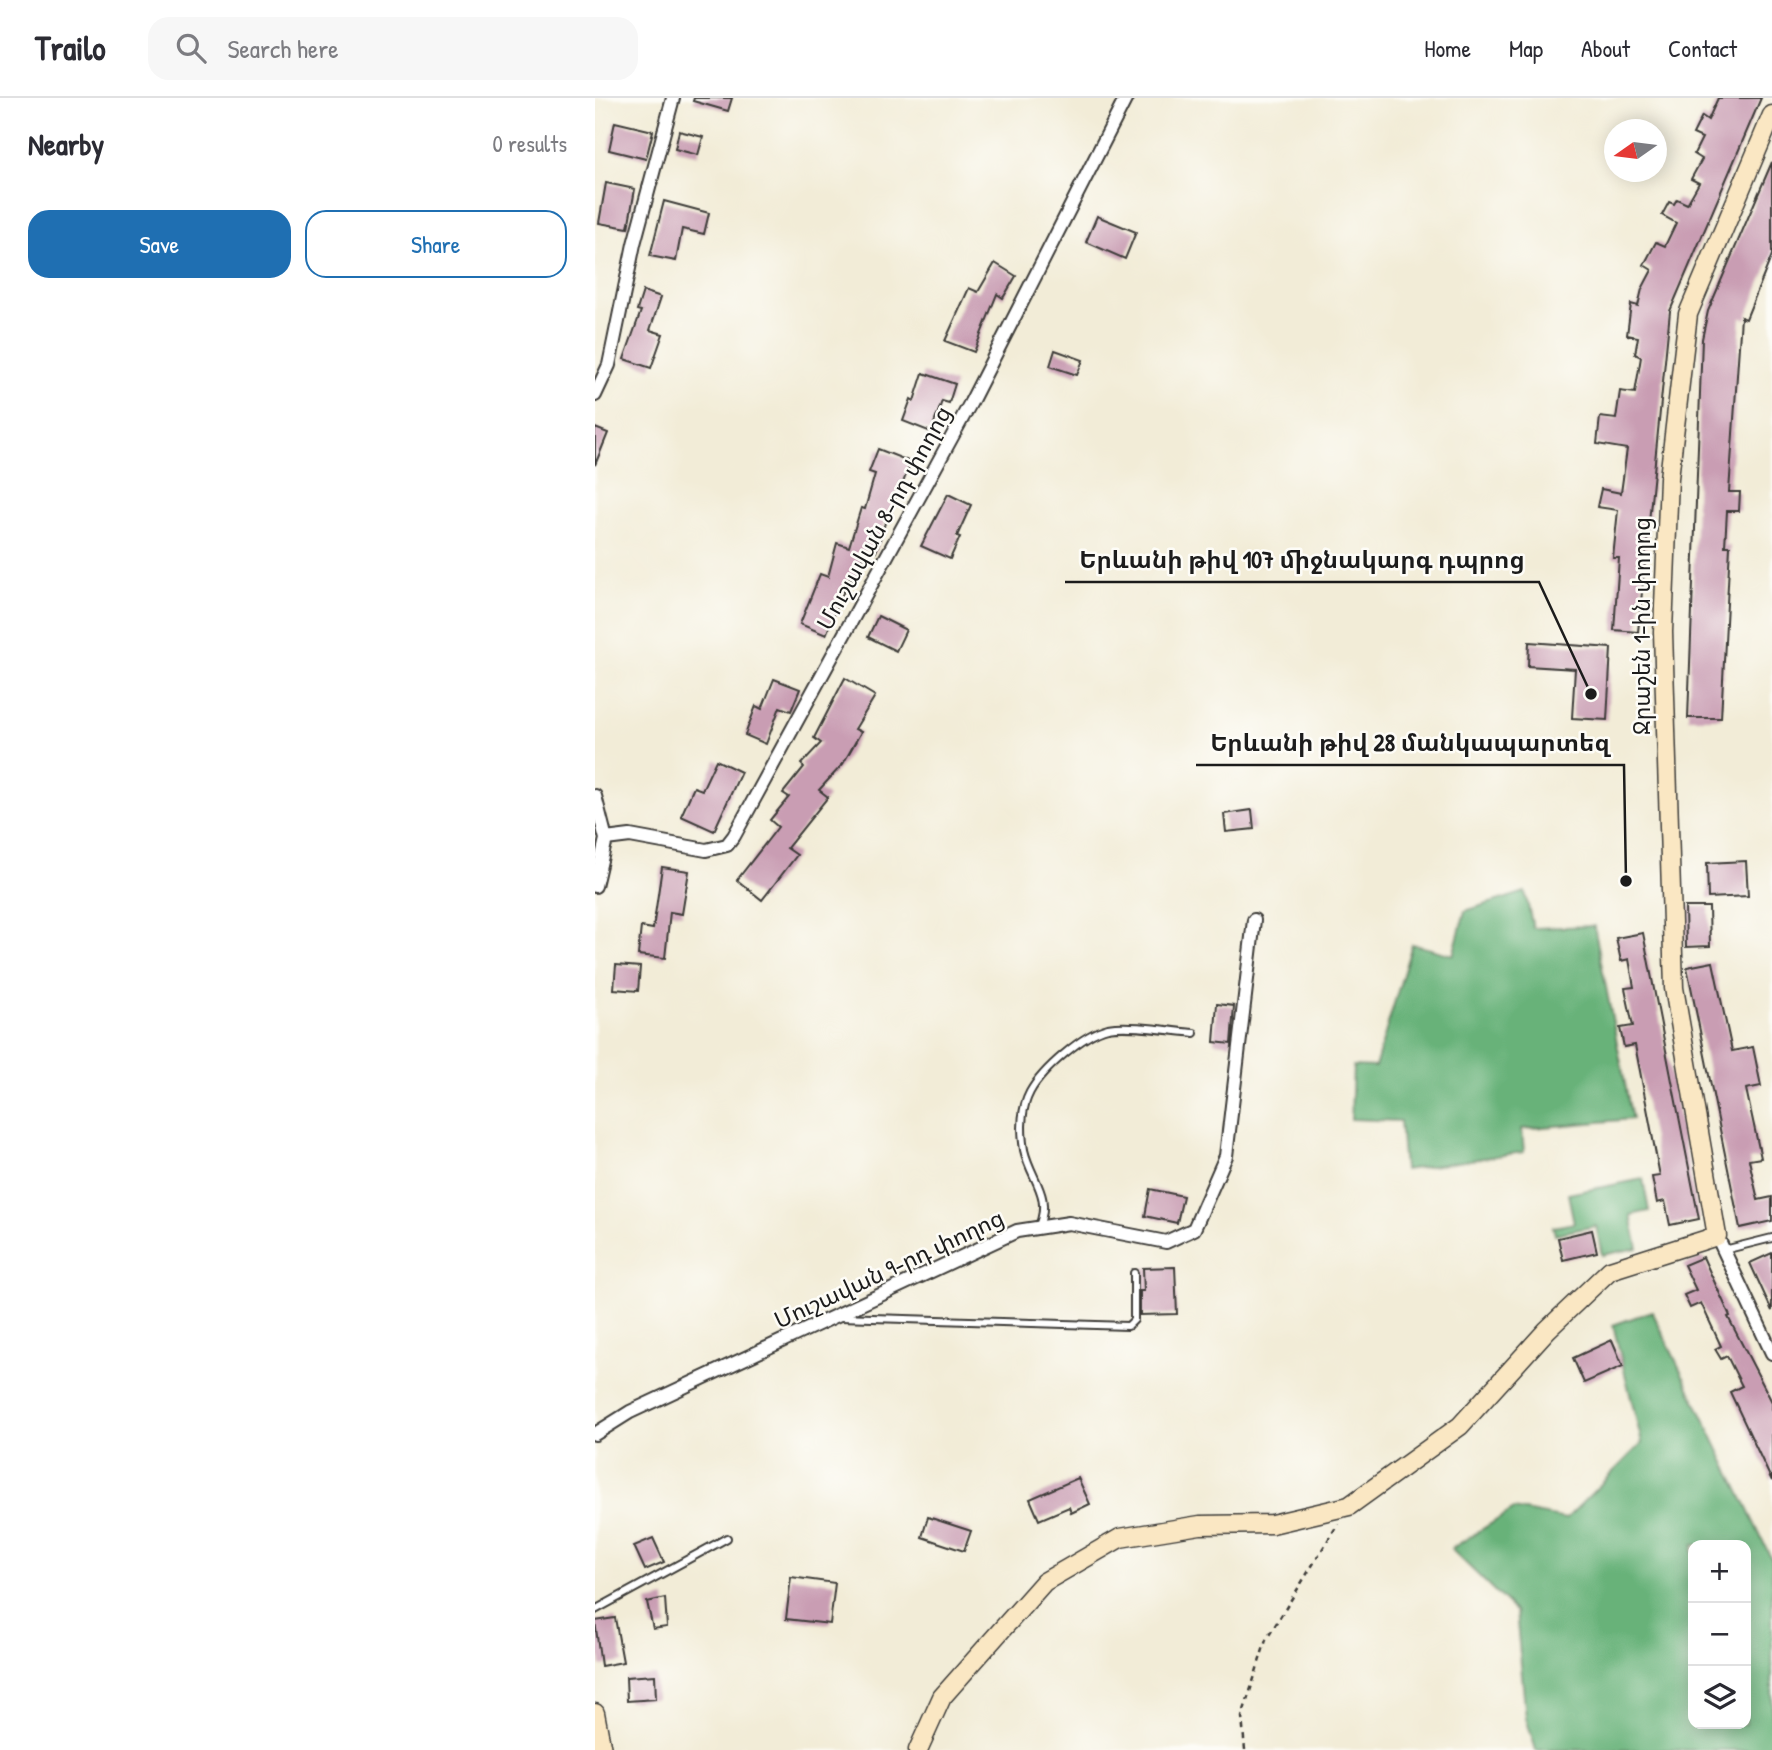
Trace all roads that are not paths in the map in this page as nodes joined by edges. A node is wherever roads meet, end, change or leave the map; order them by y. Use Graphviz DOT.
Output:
graph roads {
  1 [pos="673,98"];
  2 [pos="1126,98"];
  3 [pos="1772,115"];
  4 [pos="595,395"];
  5 [pos="595,796"];
  6 [pos="606,839"];
  7 [pos="595,886"];
  8 [pos="1254,920"];
  9 [pos="1194,1033"];
  10 [pos="1038,1228"];
  11 [pos="1772,1238"];
  12 [pos="1721,1243"];
  13 [pos="1134,1273"];
  14 [pos="834,1317"];
  15 [pos="1772,1353"];
  16 [pos="595,1434"];
  17 [pos="727,1538"];
  18 [pos="595,1610"];
  19 [pos="595,1713"];
  20 [pos="602,1750"];
  21 [pos="918,1750"];
  1 -- 4 [label="street"];
  2 -- 6 [label="street, Մուշավան 8-րդ փողոց"];
  3 -- 12 [label="street, Ջրաշեն 1-ին փողոց"];
  5 -- 6 [label="street"];
  6 -- 7 [label="street"];
  8 -- 10 [label="street, Մուշավան 9-րդ փողոց"];
  9 -- 10 [label="lane"];
  10 -- 14 [label="street, Մուշավան 9-րդ փողոց"];
  11 -- 12 [label="lane"];
  12 -- 15 [label="street, Ջրաշեն 1-ին փողոց"];
  12 -- 21 [label="street"];
  13 -- 14 [label="lane"];
  14 -- 16 [label="street, Մուշավան 9-րդ փողոց"];
  17 -- 18 [label="lane"];
  19 -- 20 [label="street"];
}
